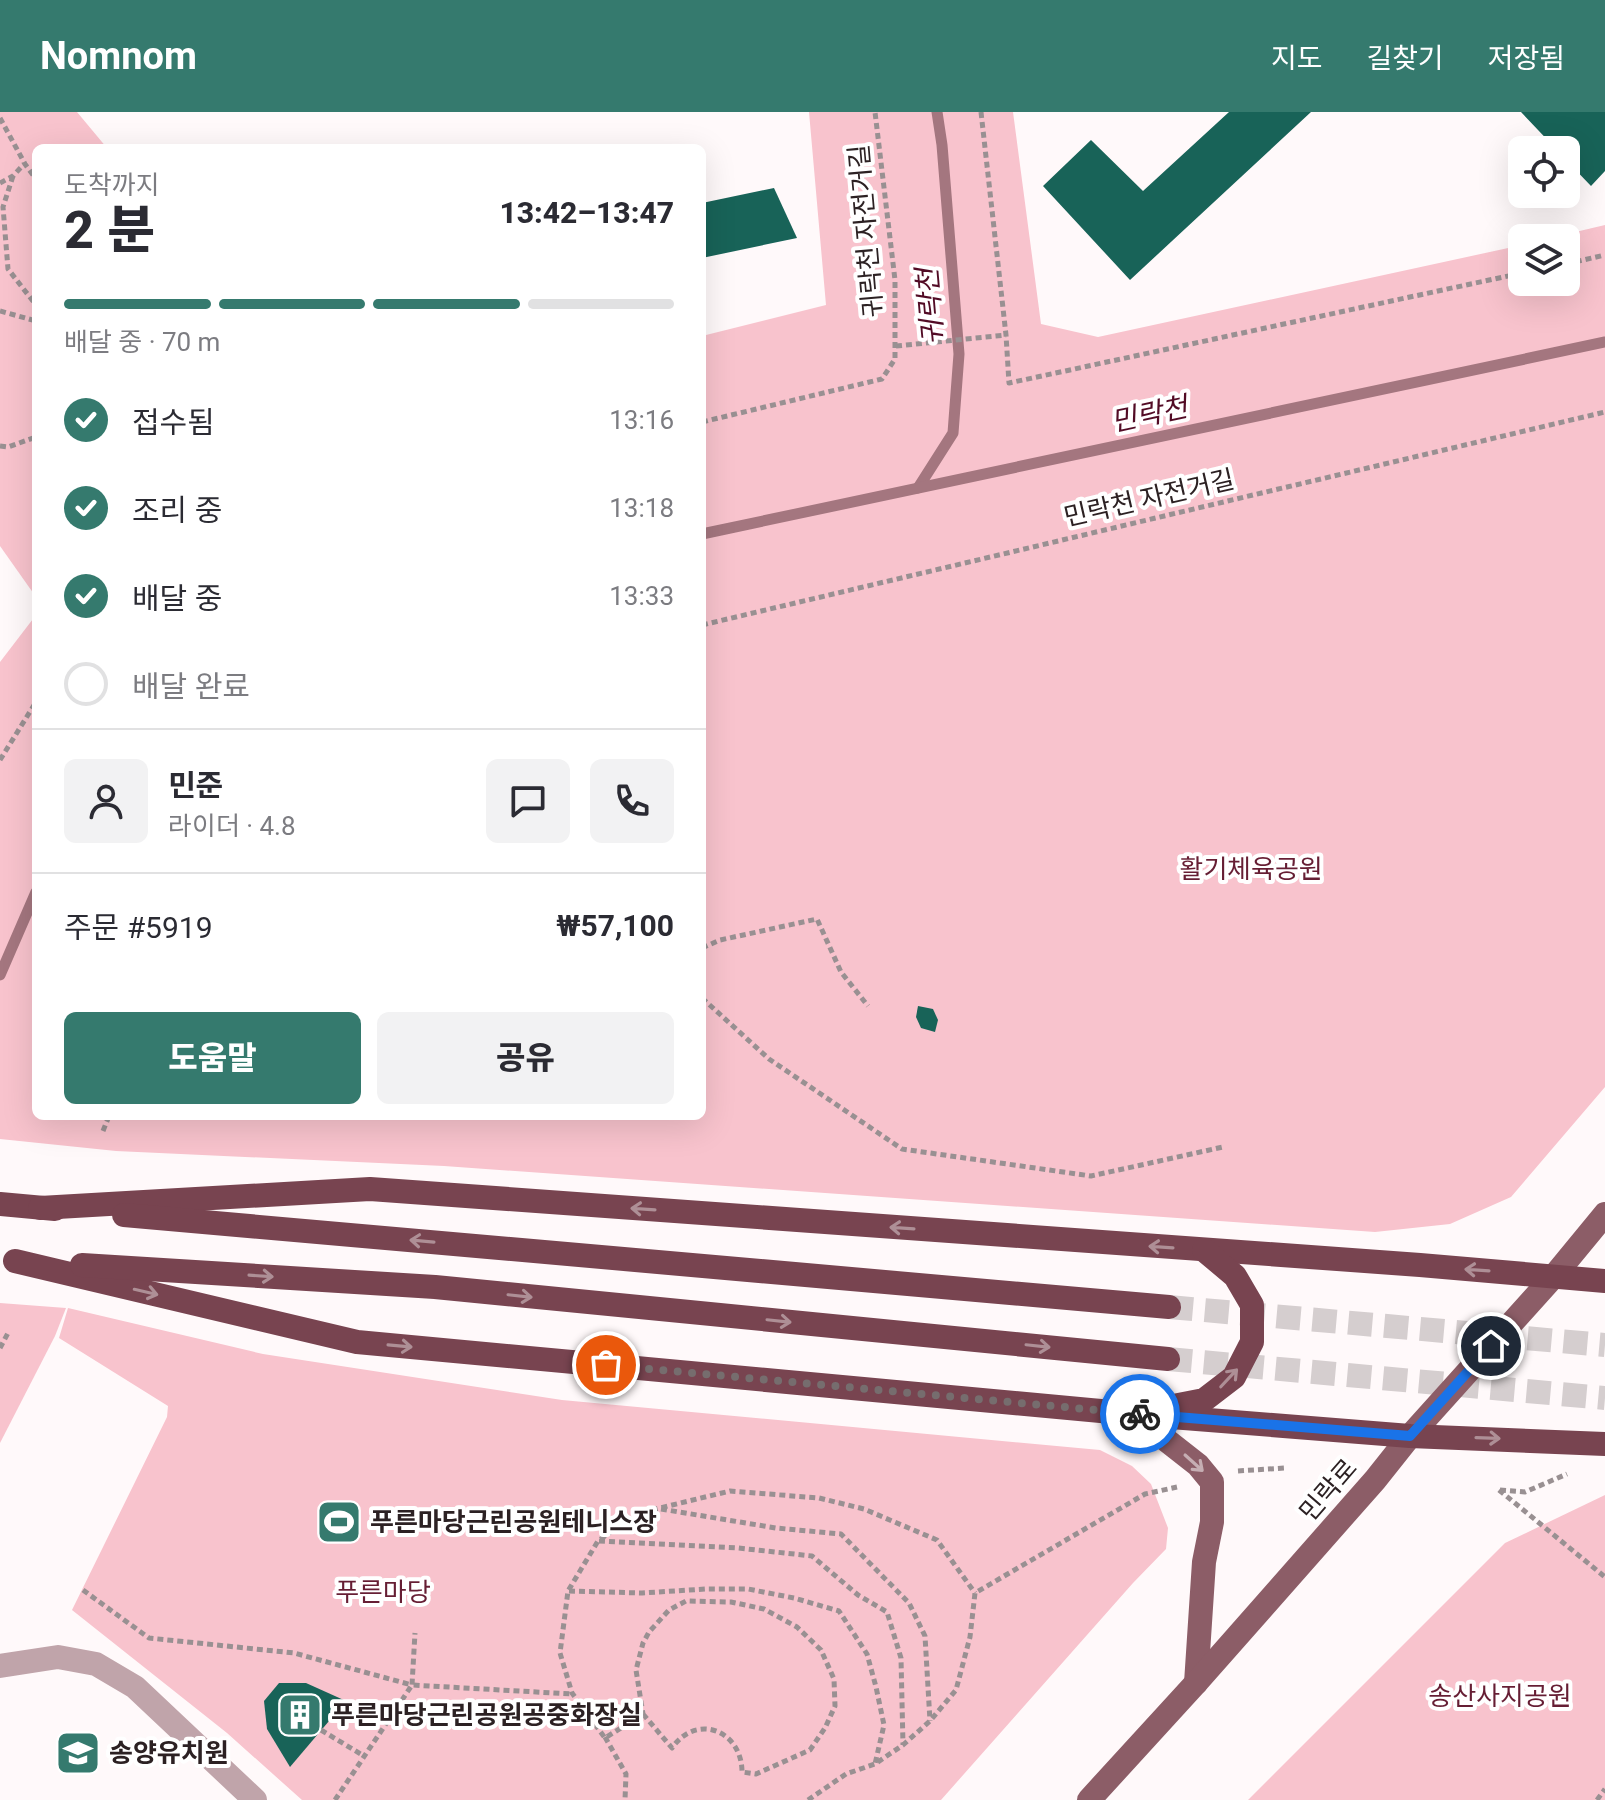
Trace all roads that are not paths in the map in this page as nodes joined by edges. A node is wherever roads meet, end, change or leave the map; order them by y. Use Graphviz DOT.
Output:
graph roads {
  1 [pos="0,1204"];
  2 [pos="40,1208"];
  3 [pos="1605,1214"];
  4 [pos="1204,1250"];
  5 [pos="8,1260"];
  6 [pos="1554,1276"];
  7 [pos="1605,1281"];
  8 [pos="1169,1307"];
  9 [pos="1168,1359"];
  10 [pos="1133,1414"];
  11 [pos="1410,1436"];
  12 [pos="1605,1444"];
  13 [pos="0,1666"];
  14 [pos="1196,1683"];
  15 [pos="255,1800"];
  16 [pos="1089,1800"];
  1 -- 2 [label="highway"];
  4 -- 2 [label="highway, one-way"];
  8 -- 2 [label="highway, one-way"];
  3 -- 6 [label="main road, 민락로"];
  6 -- 4 [label="highway, one-way"];
  10 -- 4 [label="highway, one-way"];
  5 -- 9 [label="highway, one-way"];
  5 -- 10 [label="highway, one-way"];
  6 -- 7 [label="highway"];
  6 -- 11 [label="main road, 민락로"];
  10 -- 11 [label="highway"];
  10 -- 14 [label="main road, one-way"];
  11 -- 12 [label="highway, one-way"];
  11 -- 14 [label="main road, 민락로"];
  13 -- 15 [label="street"];
  14 -- 16 [label="main road, 민락로"];
}
